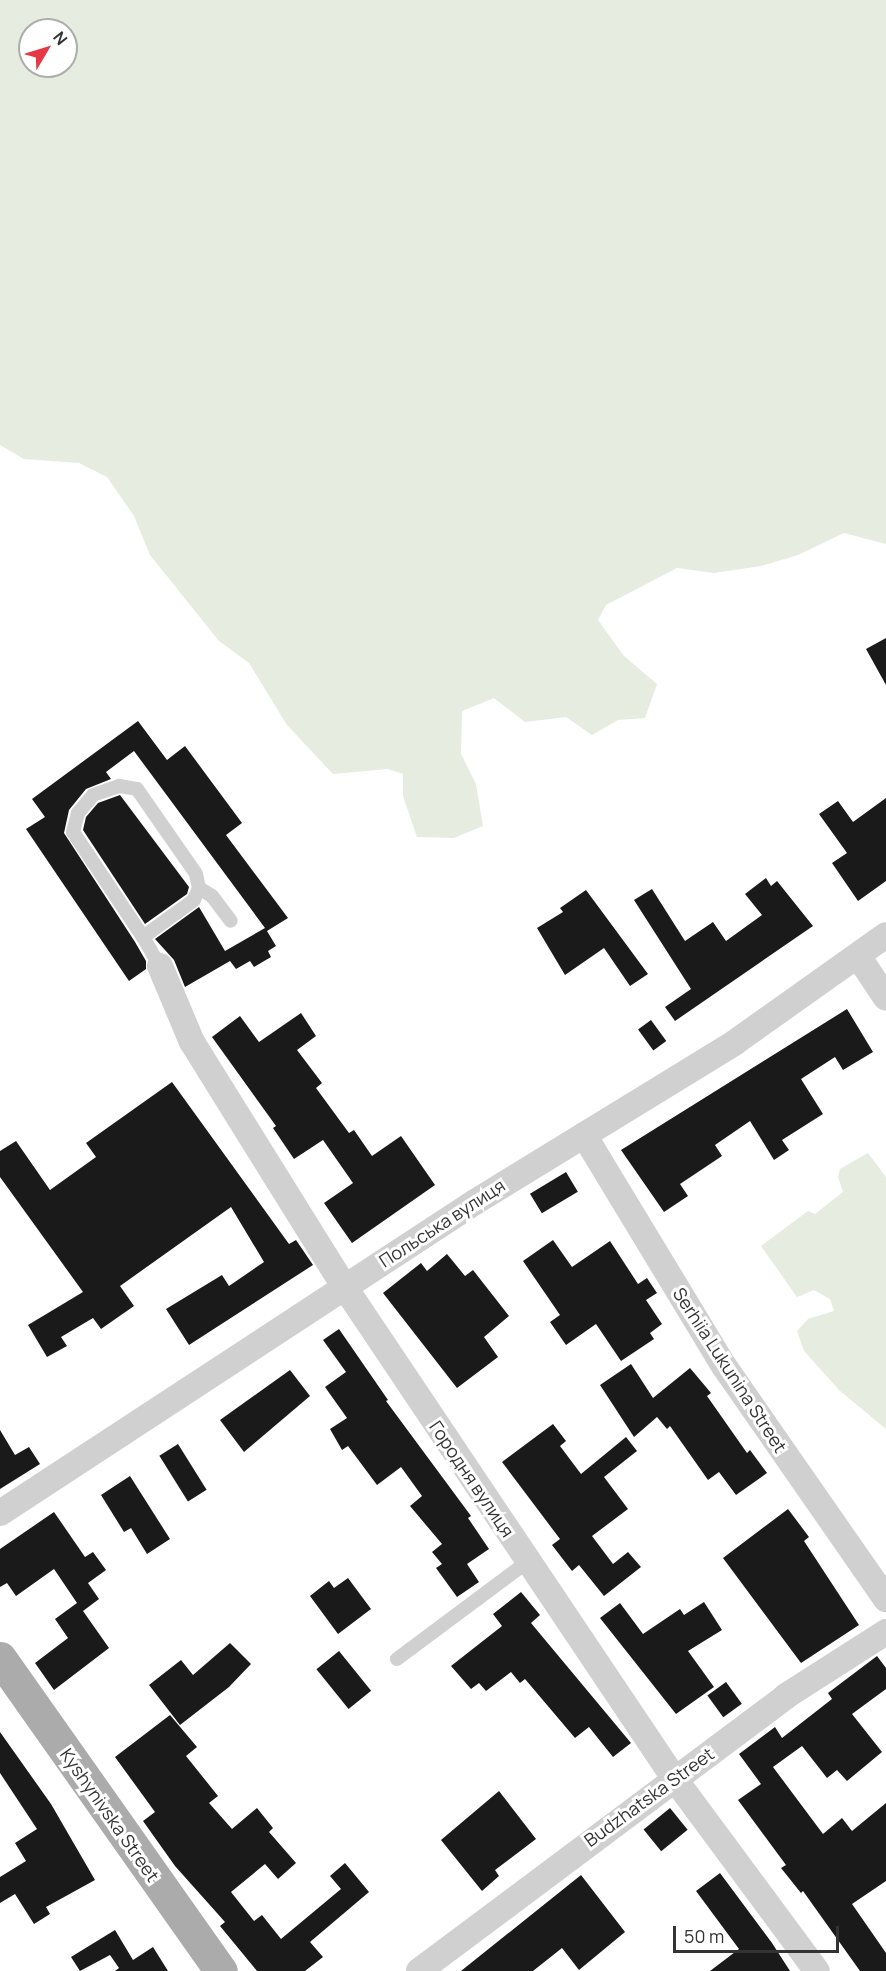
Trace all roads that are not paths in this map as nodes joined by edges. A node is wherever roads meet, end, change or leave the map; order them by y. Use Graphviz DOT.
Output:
graph roads {
  1 [pos="199,888"];
  2 [pos="231,921"];
  3 [pos="886,935"];
  4 [pos="143,937"];
  5 [pos="858,956"];
  6 [pos="160,966"];
  7 [pos="886,998"];
  8 [pos="584,1134"];
  9 [pos="344,1286"];
  10 [pos="0,1514"];
  11 [pos="527,1562"];
  12 [pos="886,1599"];
  13 [pos="886,1632"];
  14 [pos="0,1659"];
  15 [pos="397,1659"];
  16 [pos="674,1778"];
  17 [pos="221,1971"];
  18 [pos="419,1971"];
  19 [pos="817,1971"];
  1 -- 2 [label="lane"];
  1 -- 4 [label="lane"];
  1 -- 4 [label="lane"];
  3 -- 5 [label="street, Польська вулиця"];
  4 -- 6 [label="lane"];
  5 -- 7 [label="street"];
  5 -- 8 [label="street, Польська вулиця"];
  6 -- 9 [label="street, Городня вулиця"];
  8 -- 9 [label="street, Польська вулиця"];
  8 -- 12 [label="street, Serhiia Lukunina Street"];
  9 -- 10 [label="street, Польська вулиця"];
  9 -- 11 [label="street, Городня вулиця"];
  11 -- 15 [label="lane"];
  11 -- 16 [label="street, Городня вулиця"];
  13 -- 16 [label="street, Budzhatska Street"];
  14 -- 17 [label="main road, Kyshynivska Street"];
  16 -- 18 [label="street, Budzhatska Street"];
  16 -- 19 [label="street, Городня вулиця"];
}
